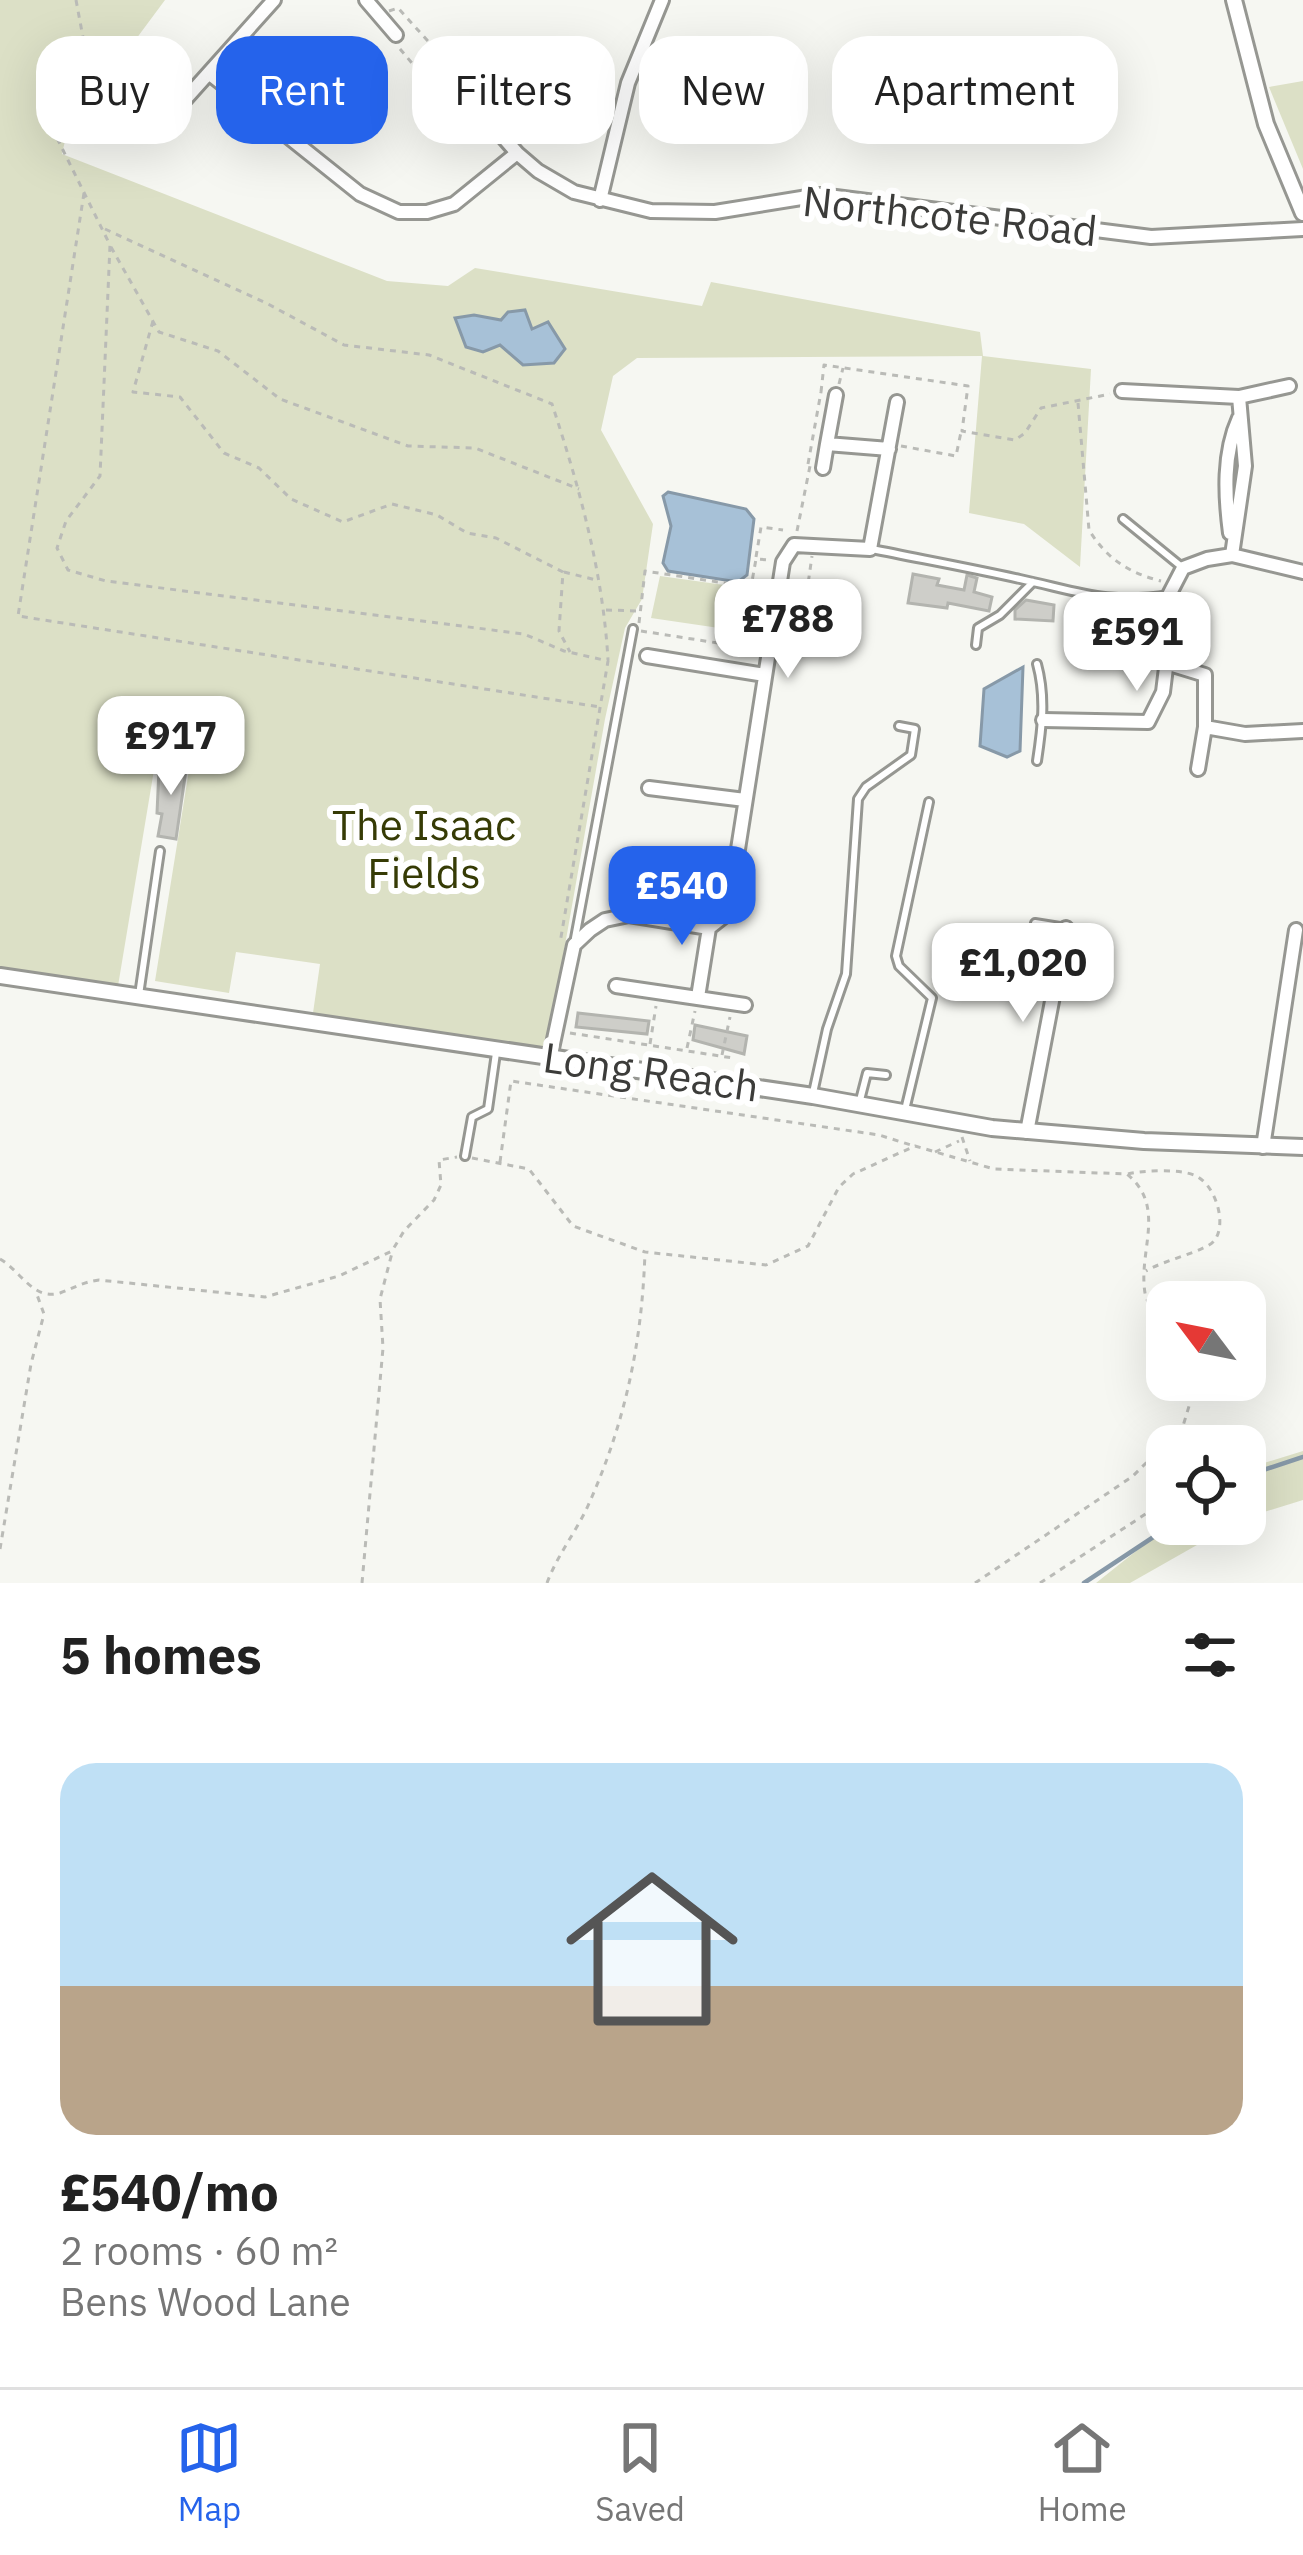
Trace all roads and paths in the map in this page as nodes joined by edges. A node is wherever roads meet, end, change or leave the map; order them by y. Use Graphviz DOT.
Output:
graph roads {
  1 [pos="76,0"];
  2 [pos="274,0"];
  3 [pos="366,0"];
  4 [pos="662,0"];
  5 [pos="1234,0"];
  6 [pos="376,12"];
  7 [pos="396,35"];
  8 [pos="423,36"];
  9 [pos="412,63"];
  10 [pos="211,74"];
  11 [pos="192,94"];
  12 [pos="509,144"];
  13 [pos="517,153"];
  14 [pos="85,191"];
  15 [pos="600,200"];
  16 [pos="1303,213"];
  17 [pos="102,228"];
  18 [pos="1303,229"];
  19 [pos="110,245"];
  20 [pos="153,321"];
  21 [pos="842,368"];
  22 [pos="1289,386"];
  23 [pos="1122,391"];
  24 [pos="820,392"];
  25 [pos="836,395"];
  26 [pos="1239,398"];
  27 [pos="897,402"];
  28 [pos="1078,402"];
  29 [pos="962,430"];
  30 [pos="827,444"];
  31 [pos="890,447"];
  32 [pos="808,466"];
  33 [pos="824,468"];
  34 [pos="579,490"];
  35 [pos="1123,519"];
  36 [pos="783,530"];
  37 [pos="794,544"];
  38 [pos="814,546"];
  39 [pos="870,549"];
  40 [pos="1232,555"];
  41 [pos="756,559"];
  42 [pos="783,562"];
  43 [pos="1183,568"];
  44 [pos="562,572"];
  45 [pos="1303,572"];
  46 [pos="598,581"];
  47 [pos="1034,582"];
  48 [pos="1170,589"];
  49 [pos="604,610"];
  50 [pos="640,611"];
  51 [pos="636,630"];
  52 [pos="976,645"];
  53 [pos="769,652"];
  54 [pos="571,653"];
  55 [pos="647,656"];
  56 [pos="608,661"];
  57 [pos="1037,664"];
  58 [pos="1166,664"];
  59 [pos="764,675"];
  60 [pos="600,707"];
  61 [pos="1042,720"];
  62 [pos="899,726"];
  63 [pos="1204,727"];
  64 [pos="1303,731"];
  65 [pos="1037,761"];
  66 [pos="1198,769"];
  67 [pos="649,788"];
  68 [pos="746,800"];
  69 [pos="929,802"];
  70 [pos="160,851"];
  71 [pos="1036,923"];
  72 [pos="709,928"];
  73 [pos="1066,928"];
  74 [pos="1296,930"];
  75 [pos="1085,931"];
  76 [pos="567,943"];
  77 [pos="0,976"];
  78 [pos="616,986"];
  79 [pos="659,992"];
  80 [pos="140,994"];
  81 [pos="698,997"];
  82 [pos="739,1004"];
  83 [pos="556,1031"];
  84 [pos="650,1046"];
  85 [pos="496,1050"];
  86 [pos="687,1050"];
  87 [pos="722,1057"];
  88 [pos="550,1058"];
  89 [pos="734,1058"];
  90 [pos="886,1076"];
  91 [pos="812,1096"];
  92 [pos="859,1105"];
  93 [pos="904,1113"];
  94 [pos="964,1124"];
  95 [pos="1027,1132"];
  96 [pos="961,1140"];
  97 [pos="914,1146"];
  98 [pos="1263,1147"];
  99 [pos="1303,1147"];
  100 [pos="935,1153"];
  101 [pos="465,1156"];
  102 [pos="970,1163"];
  103 [pos="500,1164"];
  104 [pos="1126,1174"];
  105 [pos="392,1251"];
  106 [pos="645,1252"];
  107 [pos="0,1258"];
  108 [pos="1146,1272"];
  109 [pos="36,1292"];
  110 [pos="1146,1296"];
  111 [pos="1146,1463"];
  112 [pos="1146,1514"];
  113 [pos="0,1549"];
  114 [pos="362,1583"];
  115 [pos="547,1583"];
  116 [pos="975,1583"];
  117 [pos="1040,1583"];
  1 -- 14 [label="path"];
  2 -- 10 [label="street"];
  3 -- 6 [label="street"];
  4 -- 15 [label="street"];
  5 -- 16 [label="street"];
  6 -- 7 [label="street"];
  6 -- 8 [label="path"];
  7 -- 9 [label="path"];
  10 -- 11 [label="street"];
  10 -- 13 [label="street"];
  12 -- 13 [label="street, Northcote Road"];
  13 -- 15 [label="street, Northcote Road"];
  14 -- 17 [label="path"];
  14 -- 60 [label="path"];
  15 -- 18 [label="street, Northcote Road"];
  17 -- 19 [label="path"];
  17 -- 34 [label="path"];
  19 -- 20 [label="path"];
  19 -- 54 [label="path"];
  20 -- 34 [label="path"];
  20 -- 44 [label="path"];
  21 -- 24 [label="path"];
  21 -- 25 [label="path"];
  21 -- 29 [label="path"];
  22 -- 26 [label="street"];
  23 -- 26 [label="street"];
  23 -- 28 [label="path"];
  24 -- 25 [label="path"];
  24 -- 32 [label="path"];
  25 -- 30 [label="street"];
  26 -- 40 [label="street"];
  27 -- 31 [label="street"];
  28 -- 29 [label="path"];
  28 -- 48 [label="path"];
  29 -- 31 [label="path"];
  30 -- 31 [label="street"];
  30 -- 33 [label="street"];
  31 -- 39 [label="street"];
  32 -- 33 [label="path"];
  32 -- 37 [label="path"];
  34 -- 46 [label="path"];
  35 -- 43 [label="lane"];
  36 -- 41 [label="path"];
  37 -- 38 [label="street"];
  37 -- 42 [label="street"];
  38 -- 39 [label="street"];
  38 -- 53 [label="path"];
  39 -- 47 [label="lane"];
  40 -- 43 [label="street"];
  40 -- 45 [label="street"];
  41 -- 42 [label="path"];
  41 -- 50 [label="path"];
  42 -- 53 [label="street"];
  43 -- 48 [label="street"];
  44 -- 46 [label="path"];
  44 -- 54 [label="path"];
  46 -- 49 [label="path"];
  47 -- 48 [label="lane"];
  47 -- 52 [label="lane"];
  48 -- 58 [label="street"];
  49 -- 50 [label="path"];
  49 -- 56 [label="path"];
  50 -- 51 [label="path"];
  51 -- 53 [label="path"];
  51 -- 76 [label="lane"];
  53 -- 59 [label="street"];
  54 -- 56 [label="path"];
  55 -- 59 [label="street"];
  56 -- 60 [label="path"];
  57 -- 61 [label="lane"];
  58 -- 61 [label="street"];
  58 -- 63 [label="street"];
  59 -- 68 [label="street"];
  60 -- 76 [label="path"];
  61 -- 65 [label="lane"];
  62 -- 91 [label="lane"];
  63 -- 64 [label="street"];
  63 -- 66 [label="street"];
  67 -- 68 [label="street"];
  68 -- 72 [label="street"];
  69 -- 93 [label="lane"];
  70 -- 80 [label="lane"];
  71 -- 73 [label="lane"];
  72 -- 76 [label="street"];
  72 -- 81 [label="street"];
  73 -- 75 [label="lane"];
  73 -- 95 [label="street"];
  74 -- 98 [label="street"];
  76 -- 83 [label="street"];
  77 -- 80 [label="street, Long Reach"];
  78 -- 79 [label="street"];
  79 -- 81 [label="street"];
  79 -- 84 [label="path"];
  80 -- 85 [label="street, Long Reach"];
  81 -- 82 [label="street"];
  81 -- 86 [label="path"];
  82 -- 87 [label="path"];
  83 -- 84 [label="path"];
  83 -- 88 [label="street"];
  84 -- 86 [label="path"];
  85 -- 88 [label="street, Long Reach"];
  85 -- 101 [label="lane"];
  86 -- 87 [label="path"];
  87 -- 89 [label="path"];
  88 -- 91 [label="street, Long Reach"];
  90 -- 92 [label="lane"];
  91 -- 92 [label="street, Long Reach"];
  92 -- 93 [label="street, Long Reach"];
  93 -- 94 [label="street, Long Reach"];
  94 -- 95 [label="street, Long Reach"];
  94 -- 96 [label="path"];
  95 -- 98 [label="street, Long Reach"];
  96 -- 100 [label="path"];
  96 -- 102 [label="path"];
  97 -- 100 [label="path"];
  97 -- 103 [label="path"];
  97 -- 106 [label="path"];
  98 -- 99 [label="street, Long Reach"];
  100 -- 102 [label="path"];
  101 -- 103 [label="path"];
  101 -- 105 [label="path"];
  102 -- 104 [label="path"];
  103 -- 106 [label="path"];
  104 -- 108 [label="path"];
  104 -- 108 [label="path"];
  105 -- 109 [label="path"];
  105 -- 114 [label="path"];
  106 -- 115 [label="path"];
  107 -- 109 [label="path"];
  108 -- 110 [label="path"];
  109 -- 113 [label="path"];
  111 -- 116 [label="path"];
  112 -- 117 [label="path"];
}
